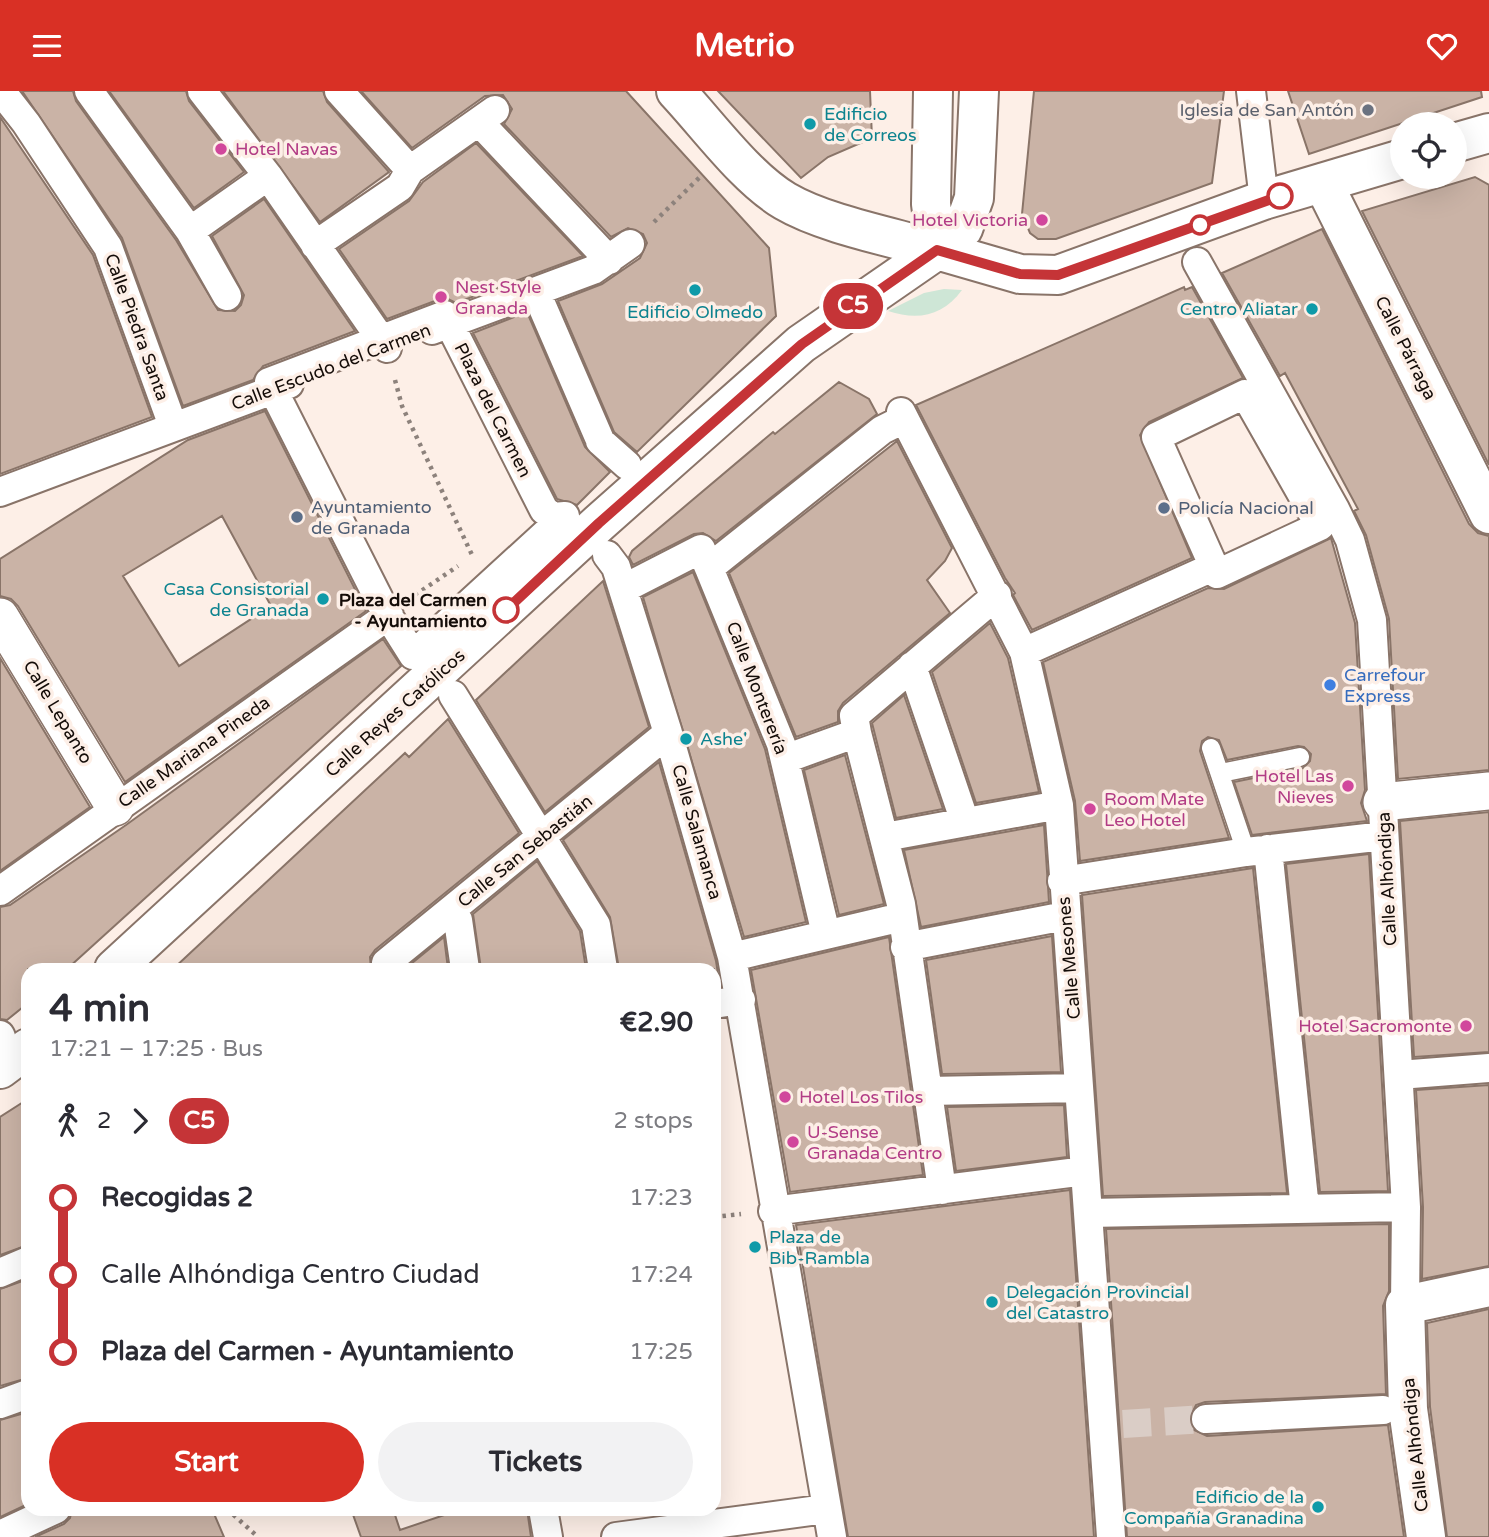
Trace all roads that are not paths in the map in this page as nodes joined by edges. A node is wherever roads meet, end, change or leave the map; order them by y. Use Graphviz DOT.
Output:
graph roads {
  1 [pos="1,91"];
  2 [pos="89,91"];
  3 [pos="202,91"];
  4 [pos="339,91"];
  5 [pos="676,91"];
  6 [pos="1251,91"];
  7 [pos="933,102"];
  8 [pos="979,103"];
  9 [pos="1489,133"];
  10 [pos="1467,139"];
  11 [pos="1390,163"];
  12 [pos="410,170"];
  13 [pos="268,176"];
  14 [pos="1323,183"];
  15 [pos="1264,200"];
  16 [pos="190,231"];
  17 [pos="315,245"];
  18 [pos="937,250"];
  19 [pos="1197,261"];
  20 [pos="536,292"];
  21 [pos="227,296"];
  22 [pos="448,323"];
  23 [pos="385,344"];
  24 [pos="272,391"];
  25 [pos="173,426"];
  26 [pos="626,465"];
  27 [pos="0,492"];
  28 [pos="1489,514"];
  29 [pos="607,555"];
  30 [pos="1213,567"];
  31 [pos="709,568"];
  32 [pos="622,589"];
  33 [pos="997,595"];
  34 [pos="389,615"];
  35 [pos="0,617"];
  36 [pos="1024,652"];
  37 [pos="912,666"];
  38 [pos="453,695"];
  39 [pos="668,733"];
  40 [pos="858,733"];
  41 [pos="1211,748"];
  42 [pos="1300,757"];
  43 [pos="785,759"];
  44 [pos="1221,773"];
  45 [pos="1489,791"];
  46 [pos="1059,805"];
  47 [pos="115,807"];
  48 [pos="1383,819"];
  49 [pos="965,823"];
  50 [pos="885,837"];
  51 [pos="543,838"];
  52 [pos="1257,851"];
  53 [pos="1062,881"];
  54 [pos="0,891"];
  55 [pos="451,911"];
  56 [pos="1065,916"];
  57 [pos="902,918"];
  58 [pos="826,934"];
  59 [pos="905,947"];
  60 [pos="732,957"];
  61 [pos="121,963"];
  62 [pos="386,963"];
  63 [pos="464,963"];
  64 [pos="602,963"];
  65 [pos="731,999"];
  66 [pos="21,1053"];
  67 [pos="1489,1068"];
  68 [pos="0,1069"];
  69 [pos="1399,1075"];
  70 [pos="1079,1088"];
  71 [pos="928,1091"];
  72 [pos="1085,1171"];
  73 [pos="942,1190"];
  74 [pos="1406,1207"];
  75 [pos="1305,1209"];
  76 [pos="782,1210"];
  77 [pos="1088,1213"];
  78 [pos="21,1264"];
  79 [pos="0,1273"];
  80 [pos="1489,1287"];
  81 [pos="1405,1305"];
  82 [pos="21,1396"];
  83 [pos="0,1404"];
  84 [pos="1383,1410"];
  85 [pos="1206,1419"];
  86 [pos="41,1516"];
  87 [pos="544,1516"];
  88 [pos="830,1530"];
  89 [pos="0,1535"];
  90 [pos="548,1537"];
  91 [pos="616,1537"];
  92 [pos="1111,1537"];
  93 [pos="1426,1537"];
  1 -- 25 [label="street, Calle Piedra Santa"];
  2 -- 16 [label="street"];
  3 -- 13 [label="street"];
  4 -- 12 [label="street"];
  5 -- 18 [label="main road"];
  6 -- 15 [label="street"];
  7 -- 18 [label="main road"];
  8 -- 18 [label="main road, Calle Reyes Católicos"];
  9 -- 10 [label="main road"];
  11 -- 14 [label="main road"];
  12 -- 17 [label="street"];
  12 -- 20 [label="street, Calle Escudo del Carmen"];
  13 -- 16 [label="street"];
  13 -- 17 [label="street"];
  14 -- 15 [label="main road"];
  14 -- 28 [label="main road, Calle Párraga"];
  15 -- 18 [label="main road"];
  16 -- 21 [label="street"];
  17 -- 23 [label="street"];
  18 -- 61 [label="main road, Calle Reyes Católicos"];
  19 -- 48 [label="street, Calle Alhóndiga"];
  20 -- 22 [label="street, Calle Escudo del Carmen"];
  20 -- 26 [label="street"];
  22 -- 23 [label="street, Calle Escudo del Carmen"];
  22 -- 34 [label="street, Plaza del Carmen"];
  23 -- 24 [label="street, Calle Escudo del Carmen"];
  24 -- 25 [label="street, Calle Escudo del Carmen"];
  24 -- 34 [label="street, Plaza del Carmen"];
  25 -- 27 [label="street, Calle Escudo del Carmen"];
  29 -- 32 [label="street, Calle Salamanca"];
  30 -- 30 [label="street"];
  30 -- 36 [label="street"];
  31 -- 32 [label="street"];
  31 -- 33 [label="street, Calle Mesones"];
  31 -- 43 [label="street, Calle Monterería"];
  32 -- 39 [label="street, Calle Salamanca"];
  33 -- 36 [label="street, Calle Mesones"];
  33 -- 37 [label="street"];
  34 -- 47 [label="street, Calle Mariana Pineda"];
  35 -- 47 [label="street, Calle Lepanto"];
  36 -- 46 [label="street, Calle Mesones"];
  37 -- 40 [label="street"];
  37 -- 49 [label="street"];
  38 -- 51 [label="street"];
  39 -- 51 [label="street, Calle San Sebastián"];
  39 -- 60 [label="street, Calle Salamanca"];
  40 -- 43 [label="street"];
  40 -- 50 [label="street"];
  41 -- 44 [label="lane"];
  42 -- 44 [label="lane"];
  43 -- 58 [label="street, Calle Monterería"];
  44 -- 52 [label="lane"];
  45 -- 48 [label="street"];
  46 -- 49 [label="street"];
  46 -- 53 [label="street, Calle Mesones"];
  47 -- 54 [label="street, Calle Mariana Pineda"];
  48 -- 52 [label="street"];
  48 -- 69 [label="street, Calle Alhóndiga"];
  49 -- 50 [label="street"];
  50 -- 57 [label="street"];
  51 -- 55 [label="street, Calle San Sebastián"];
  51 -- 64 [label="street"];
  52 -- 53 [label="street"];
  52 -- 75 [label="street"];
  53 -- 56 [label="street, Calle Mesones"];
  55 -- 62 [label="street, Calle San Sebastián"];
  55 -- 63 [label="street"];
  56 -- 59 [label="street"];
  56 -- 70 [label="street, Calle Mesones"];
  57 -- 58 [label="street"];
  57 -- 59 [label="street"];
  58 -- 60 [label="street"];
  59 -- 71 [label="street"];
  60 -- 65 [label="street, Calle Salamanca"];
  65 -- 76 [label="street"];
  66 -- 68 [label="main road"];
  67 -- 69 [label="street"];
  69 -- 74 [label="street, Calle Alhóndiga"];
  70 -- 71 [label="street"];
  70 -- 72 [label="street, Calle Mesones"];
  71 -- 73 [label="street"];
  72 -- 73 [label="street"];
  72 -- 77 [label="street, Calle Mesones"];
  73 -- 76 [label="street"];
  74 -- 75 [label="street"];
  74 -- 81 [label="street, Calle Alhóndiga"];
  75 -- 77 [label="street"];
  76 -- 88 [label="street"];
  77 -- 92 [label="street, Calle Mesones"];
  78 -- 79 [label="street"];
  80 -- 81 [label="main road"];
  81 -- 93 [label="main road, Calle Alhóndiga"];
  82 -- 83 [label="street"];
  84 -- 85 [label="street"];
  86 -- 89 [label="street"];
  87 -- 90 [label="street"];
  88 -- 91 [label="street"];
}
